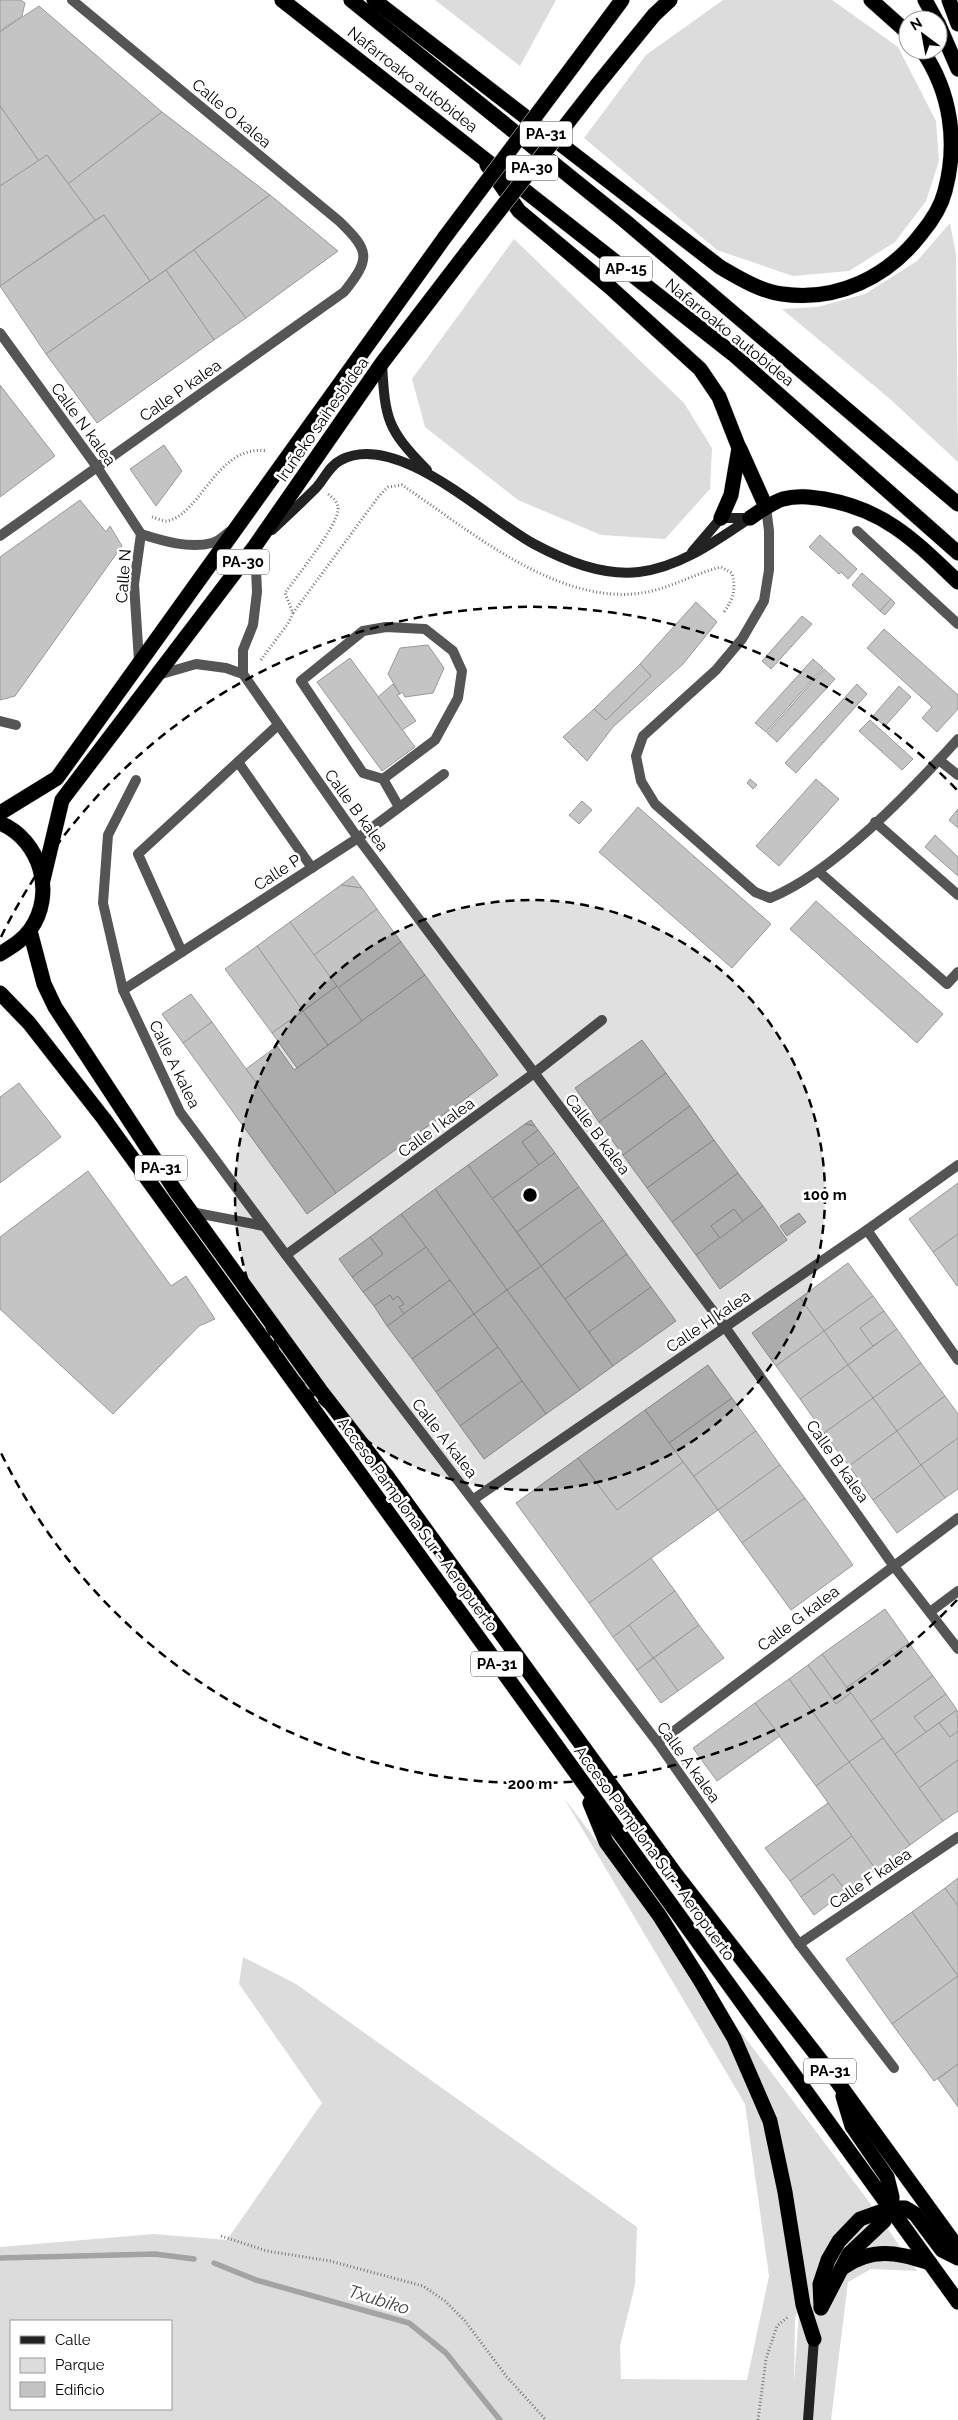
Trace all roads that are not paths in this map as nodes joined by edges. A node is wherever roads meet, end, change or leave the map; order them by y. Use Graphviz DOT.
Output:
graph roads {
  1 [pos="72,0"];
  2 [pos="282,0"];
  3 [pos="351,0"];
  4 [pos="374,0"];
  5 [pos="622,0"];
  6 [pos="670,0"];
  7 [pos="871,0"];
  8 [pos="949,0"];
  9 [pos="898,24"];
  10 [pos="958,24"];
  11 [pos="948,47"];
  12 [pos="927,60"];
  13 [pos="958,69"];
  14 [pos="478,152"];
  15 [pos="364,257"];
  16 [pos="0,333"];
  17 [pos="382,363"];
  18 [pos="739,448"];
  19 [pos="97,467"];
  20 [pos="431,475"];
  21 [pos="958,504"];
  22 [pos="766,507"];
  23 [pos="721,518"];
  24 [pos="750,518"];
  25 [pos="236,528"];
  26 [pos="769,531"];
  27 [pos="857,532"];
  28 [pos="141,534"];
  29 [pos="0,536"];
  30 [pos="255,546"];
  31 [pos="958,553"];
  32 [pos="690,555"];
  33 [pos="958,582"];
  34 [pos="958,624"];
  35 [pos="139,661"];
  36 [pos="243,674"];
  37 [pos="156,676"];
  38 [pos="0,722"];
  39 [pos="16,725"];
  40 [pos="278,725"];
  41 [pos="958,739"];
  42 [pos="938,760"];
  43 [pos="238,762"];
  44 [pos="444,774"];
  45 [pos="958,774"];
  46 [pos="383,779"];
  47 [pos="136,780"];
  48 [pos="399,808"];
  49 [pos="0,812"];
  50 [pos="875,822"];
  51 [pos="0,823"];
  52 [pos="358,838"];
  53 [pos="312,868"];
  54 [pos="818,871"];
  55 [pos="43,880"];
  56 [pos="958,895"];
  57 [pos="30,930"];
  58 [pos="182,952"];
  59 [pos="0,954"];
  60 [pos="958,972"];
  61 [pos="123,990"];
  62 [pos="0,993"];
  63 [pos="602,1020"];
  64 [pos="534,1074"];
  65 [pos="958,1165"];
  66 [pos="191,1212"];
  67 [pos="264,1226"];
  68 [pos="867,1230"];
  69 [pos="286,1255"];
  70 [pos="725,1327"];
  71 [pos="958,1360"];
  72 [pos="474,1499"];
  73 [pos="958,1518"];
  74 [pos="893,1565"];
  75 [pos="958,1591"];
  76 [pos="930,1612"];
  77 [pos="958,1649"];
  78 [pos="658,1743"];
  79 [pos="581,1780"];
  80 [pos="958,1837"];
  81 [pos="799,1944"];
  82 [pos="894,2068"];
  83 [pos="839,2084"];
  84 [pos="891,2208"];
  85 [pos="958,2248"];
  86 [pos="958,2258"];
  87 [pos="930,2263"];
  88 [pos="839,2270"];
  89 [pos="958,2302"];
  90 [pos="821,2308"];
  91 [pos="814,2339"];
  92 [pos="808,2420"];
  1 -- 15 [label="street, Calle O kalea"];
  2 -- 14 [label="highway, Nafarroako autobidea / AP-15"];
  3 -- 21 [label="highway, Nafarroako autobidea / AP-15"];
  4 -- 12 [label="highway, PA-31"];
  5 -- 25 [label="highway, Iruñeko saihesbidea / PA-30, bridge"];
  6 -- 17 [label="highway, Iruñeko saihesbidea / PA-30, bridge"];
  7 -- 9 [label="highway"];
  8 -- 10 [label="highway"];
  11 -- 13 [label="highway"];
  14 -- 18 [label="highway"];
  14 -- 31 [label="highway, Nafarroako autobidea / AP-15"];
  15 -- 19 [label="street, Calle P kalea"];
  16 -- 19 [label="street, Calle N kalea"];
  17 -- 20 [label="street"];
  17 -- 30 [label="highway, Iruñeko saihesbidea / PA-30"];
  18 -- 22 [label="highway"];
  18 -- 23 [label="highway"];
  19 -- 28 [label="street, Calle N kalea"];
  19 -- 29 [label="street, Calle P kalea"];
  20 -- 30 [label="street"];
  20 -- 32 [label="street"];
  22 -- 24 [label="highway"];
  22 -- 26 [label="street"];
  22 -- 33 [label="highway"];
  23 -- 24 [label="street"];
  23 -- 32 [label="street"];
  24 -- 26 [label="street"];
  24 -- 32 [label="street"];
  25 -- 28 [label="street, Calle N"];
  25 -- 35 [label="highway, Iruñeko saihesbidea / PA-30"];
  26 -- 54 [label="street"];
  27 -- 34 [label="street"];
  28 -- 35 [label="street, Calle N"];
  30 -- 36 [label="street"];
  30 -- 37 [label="highway, Iruñeko saihesbidea / PA-30"];
  35 -- 49 [label="highway, Iruñeko saihesbidea / PA-30"];
  36 -- 37 [label="street"];
  36 -- 40 [label="street, Calle B kalea"];
  37 -- 55 [label="highway, Iruñeko saihesbidea / PA-30"];
  38 -- 39 [label="street"];
  40 -- 43 [label="street"];
  40 -- 52 [label="street, Calle B kalea"];
  41 -- 42 [label="street"];
  42 -- 45 [label="street"];
  42 -- 50 [label="street"];
  43 -- 53 [label="street"];
  43 -- 58 [label="street"];
  44 -- 48 [label="street, Calle P"];
  46 -- 46 [label="street"];
  46 -- 48 [label="street"];
  47 -- 61 [label="street, Calle A kalea"];
  48 -- 52 [label="street, Calle P"];
  50 -- 54 [label="street"];
  50 -- 56 [label="street"];
  51 -- 55 [label="highway"];
  52 -- 53 [label="street, Calle P"];
  52 -- 64 [label="street, Calle B kalea"];
  53 -- 58 [label="street, Calle P"];
  54 -- 60 [label="street"];
  55 -- 57 [label="highway"];
  57 -- 59 [label="highway"];
  57 -- 66 [label="highway, PA-31"];
  58 -- 61 [label="street, Calle P"];
  61 -- 67 [label="street, Calle A kalea"];
  62 -- 79 [label="highway, Acceso Pamplona Sur - Aeropuerto / PA-31"];
  63 -- 64 [label="street, Calle I kalea"];
  64 -- 69 [label="street, Calle I kalea"];
  64 -- 70 [label="street, Calle B kalea"];
  65 -- 68 [label="street, Calle H kalea"];
  66 -- 67 [label="street"];
  66 -- 83 [label="highway, Acceso Pamplona Sur - Aeropuerto / PA-31"];
  67 -- 69 [label="street, Calle A kalea"];
  68 -- 70 [label="street, Calle H kalea"];
  68 -- 71 [label="street"];
  69 -- 72 [label="street, Calle A kalea"];
  70 -- 72 [label="street, Calle H kalea"];
  70 -- 74 [label="street, Calle B kalea"];
  72 -- 78 [label="street, Calle A kalea"];
  73 -- 74 [label="street, Calle G kalea"];
  74 -- 76 [label="street, Calle B kalea"];
  74 -- 78 [label="street, Calle G kalea"];
  75 -- 76 [label="street"];
  76 -- 77 [label="street, Calle B kalea"];
  78 -- 81 [label="street, Calle A kalea"];
  79 -- 84 [label="highway, Acceso Pamplona Sur - Aeropuerto / PA-31"];
  79 -- 91 [label="highway"];
  80 -- 81 [label="street, Calle F kalea"];
  81 -- 82 [label="street, Calle A kalea"];
  83 -- 84 [label="highway"];
  83 -- 85 [label="highway, Acceso Pamplona Sur - Aeropuerto / PA-31"];
  84 -- 86 [label="highway"];
  84 -- 87 [label="highway, Acceso Pamplona Sur - Aeropuerto / PA-31"];
  84 -- 88 [label="highway"];
  84 -- 90 [label="highway"];
  87 -- 88 [label="highway"];
  87 -- 89 [label="highway, Acceso Pamplona Sur - Aeropuerto / PA-31"];
  88 -- 90 [label="highway"];
  90 -- 91 [label="highway"];
  91 -- 92 [label="street"];
}
